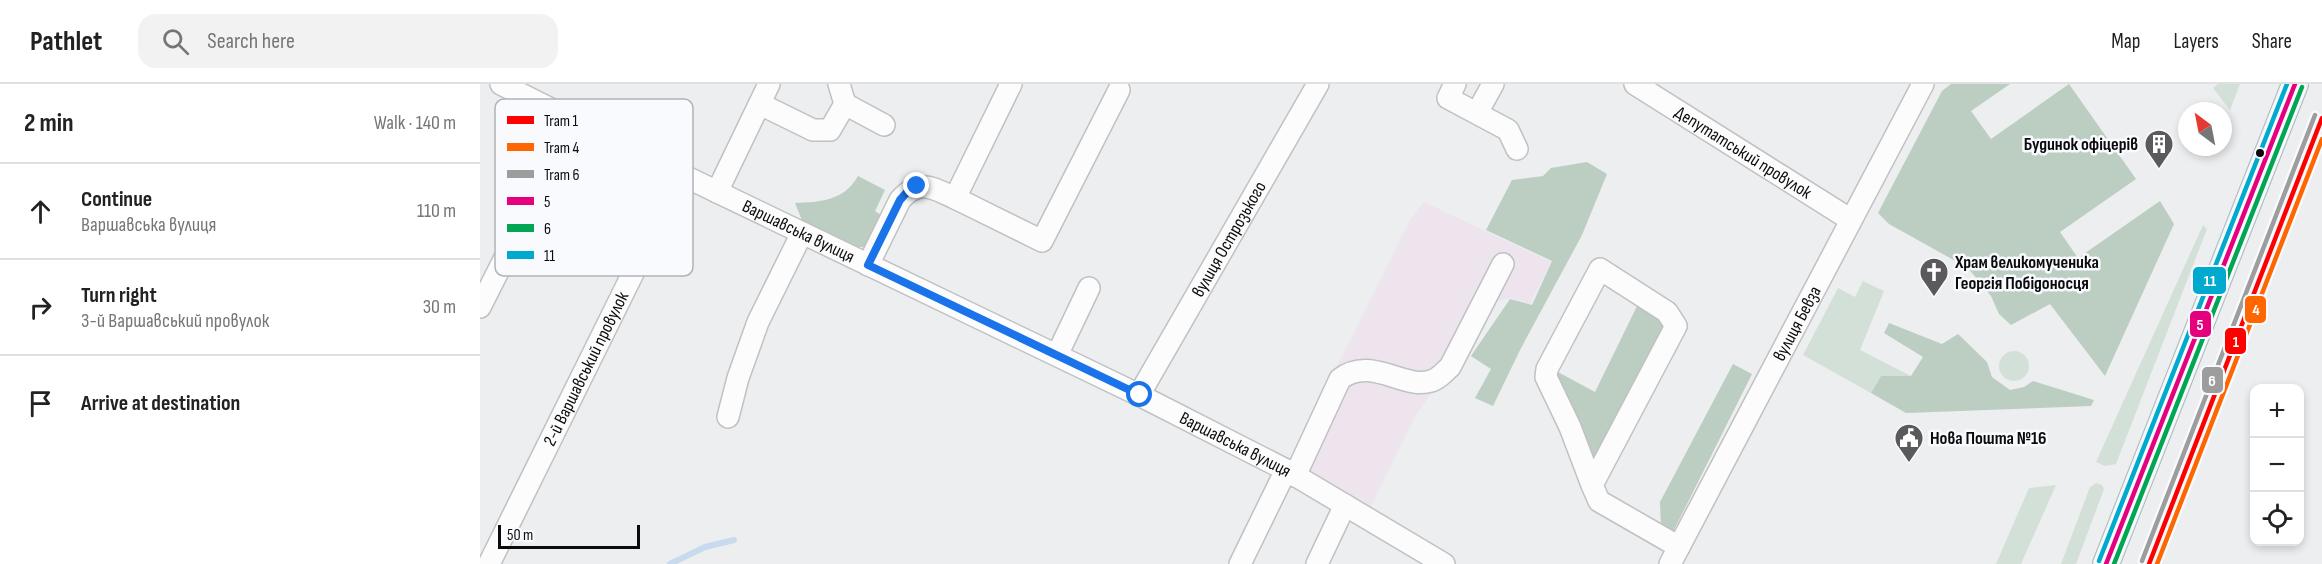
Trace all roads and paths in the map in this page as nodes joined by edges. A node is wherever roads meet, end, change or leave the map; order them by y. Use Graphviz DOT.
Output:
graph roads {
  1 [pos="501,84"];
  2 [pos="769,84"];
  3 [pos="1011,84"];
  4 [pos="1318,84"];
  5 [pos="1455,84"];
  6 [pos="1493,84"];
  7 [pos="1635,84"];
  8 [pos="1923,84"];
  9 [pos="2295,84"];
  10 [pos="1119,90"];
  11 [pos="1663,91"];
  12 [pos="842,94"];
  13 [pos="531,99"];
  14 [pos="760,104"];
  15 [pos="1477,113"];
  16 [pos="884,125"];
  17 [pos="1517,149"];
  18 [pos="693,180"];
  19 [pos="717,192"];
  20 [pos="955,198"];
  21 [pos="1851,220"];
  22 [pos="802,233"];
  23 [pos="1503,264"];
  24 [pos="868,265"];
  25 [pos="496,276"];
  26 [pos="632,276"];
  27 [pos="1089,288"];
  28 [pos="480,308"];
  29 [pos="1057,356"];
  30 [pos="1140,395"];
  31 [pos="729,417"];
  32 [pos="1291,473"];
  33 [pos="1592,485"];
  34 [pos="1345,505"];
  35 [pos="1677,558"];
  36 [pos="489,564"];
  37 [pos="1240,564"];
  38 [pos="1317,564"];
  39 [pos="1444,564"];
  40 [pos="2106,564"];
  1 -- 13 [label="street, Варшавська вулиця"];
  2 -- 14 [label="street"];
  3 -- 20 [label="street"];
  4 -- 30 [label="street, вулиця Острозького"];
  5 -- 15 [label="street"];
  6 -- 15 [label="street"];
  7 -- 11 [label="street, Депутатський провулок"];
  8 -- 21 [label="street, вулиця Бевза"];
  9 -- 40 [label="main road"];
  10 -- 20 [label="street"];
  11 -- 21 [label="street, Депутатський провулок"];
  12 -- 14 [label="street"];
  12 -- 16 [label="street"];
  14 -- 19 [label="street"];
  15 -- 17 [label="street"];
  18 -- 19 [label="street, Варшавська вулиця"];
  19 -- 22 [label="street, Варшавська вулиця"];
  20 -- 24 [label="street"];
  21 -- 35 [label="street, вулиця Бевза"];
  22 -- 24 [label="street, Варшавська вулиця"];
  22 -- 31 [label="street"];
  23 -- 32 [label="street"];
  24 -- 29 [label="street, Варшавська вулиця"];
  25 -- 28 [label="street"];
  26 -- 36 [label="street, 2-й Варшавський провулок"];
  27 -- 29 [label="street"];
  29 -- 30 [label="street, Варшавська вулиця"];
  30 -- 32 [label="street, Варшавська вулиця"];
  32 -- 34 [label="street, Варшавська вулиця"];
  32 -- 37 [label="street"];
  33 -- 33 [label="street"];
  33 -- 35 [label="street"];
  34 -- 38 [label="street"];
  34 -- 39 [label="street, Варшавська вулиця"];
}
